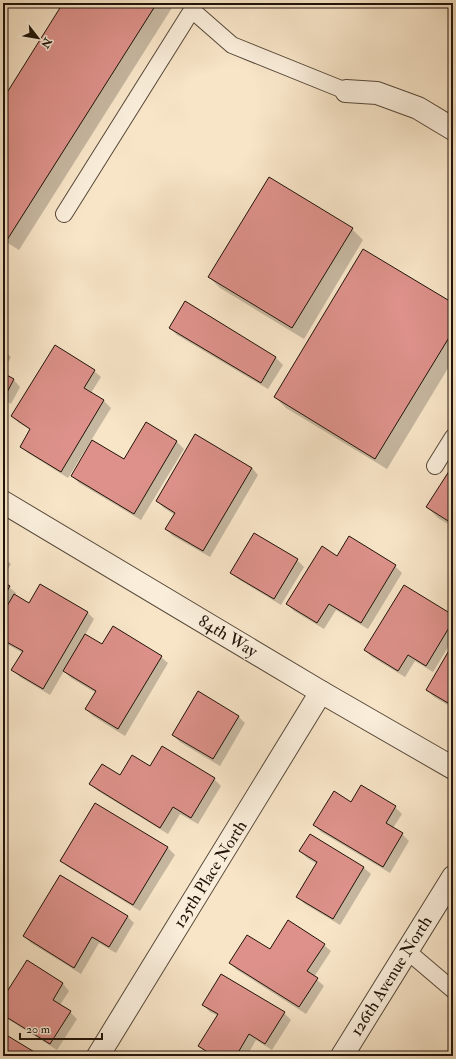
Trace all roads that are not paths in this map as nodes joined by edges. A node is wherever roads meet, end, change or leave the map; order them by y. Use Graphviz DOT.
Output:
graph roads {
  1 [pos="346,91"];
  2 [pos="453,129"];
  3 [pos="64,214"];
  4 [pos="453,437"];
  5 [pos="435,466"];
  6 [pos="3,502"];
  7 [pos="321,692"];
  8 [pos="453,768"];
  9 [pos="453,877"];
  10 [pos="406,950"];
  11 [pos="453,990"];
  12 [pos="98,1056"];
  13 [pos="342,1056"];
  1 -- 2 [label="street"];
  1 -- 3 [label="lane"];
  4 -- 5 [label="lane"];
  6 -- 7 [label="street, 84th Way"];
  7 -- 8 [label="street, 84th Way"];
  7 -- 12 [label="street, 125th Place North"];
  9 -- 10 [label="street, 126th Avenue North"];
  10 -- 11 [label="lane"];
  10 -- 13 [label="street, 126th Avenue North"];
}
